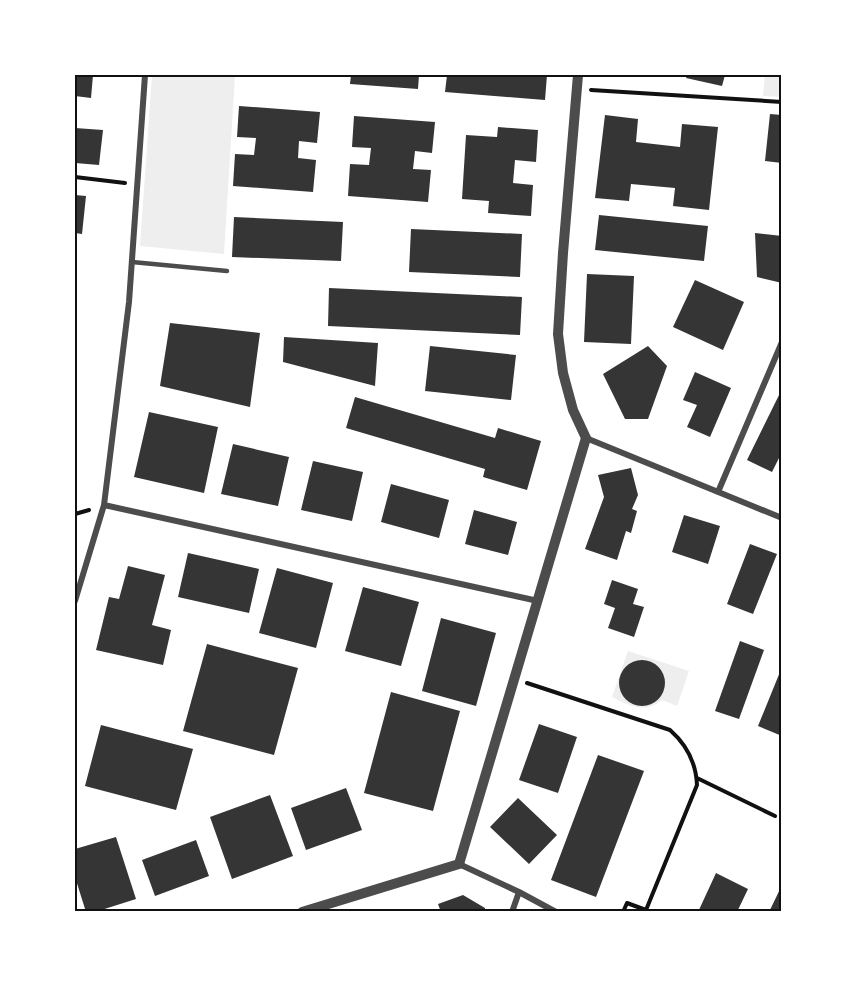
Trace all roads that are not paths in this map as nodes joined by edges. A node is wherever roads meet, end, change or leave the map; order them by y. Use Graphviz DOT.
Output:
graph roads {
  1 [pos="145,75"];
  2 [pos="578,75"];
  3 [pos="132,262"];
  4 [pos="227,271"];
  5 [pos="782,342"];
  6 [pos="586,438"];
  7 [pos="718,492"];
  8 [pos="104,505"];
  9 [pos="782,518"];
  10 [pos="75,601"];
  11 [pos="538,601"];
  12 [pos="459,864"];
  13 [pos="519,891"];
  14 [pos="302,912"];
  15 [pos="512,912"];
  16 [pos="556,912"];
  1 -- 3 [label="street"];
  2 -- 6 [label="street"];
  3 -- 4 [label="lane"];
  3 -- 8 [label="street"];
  5 -- 7 [label="street"];
  6 -- 7 [label="street"];
  6 -- 11 [label="street"];
  7 -- 9 [label="street"];
  8 -- 10 [label="street"];
  8 -- 11 [label="street"];
  11 -- 12 [label="street"];
  12 -- 13 [label="street"];
  12 -- 14 [label="street"];
  13 -- 15 [label="street"];
  13 -- 16 [label="street"];
}
